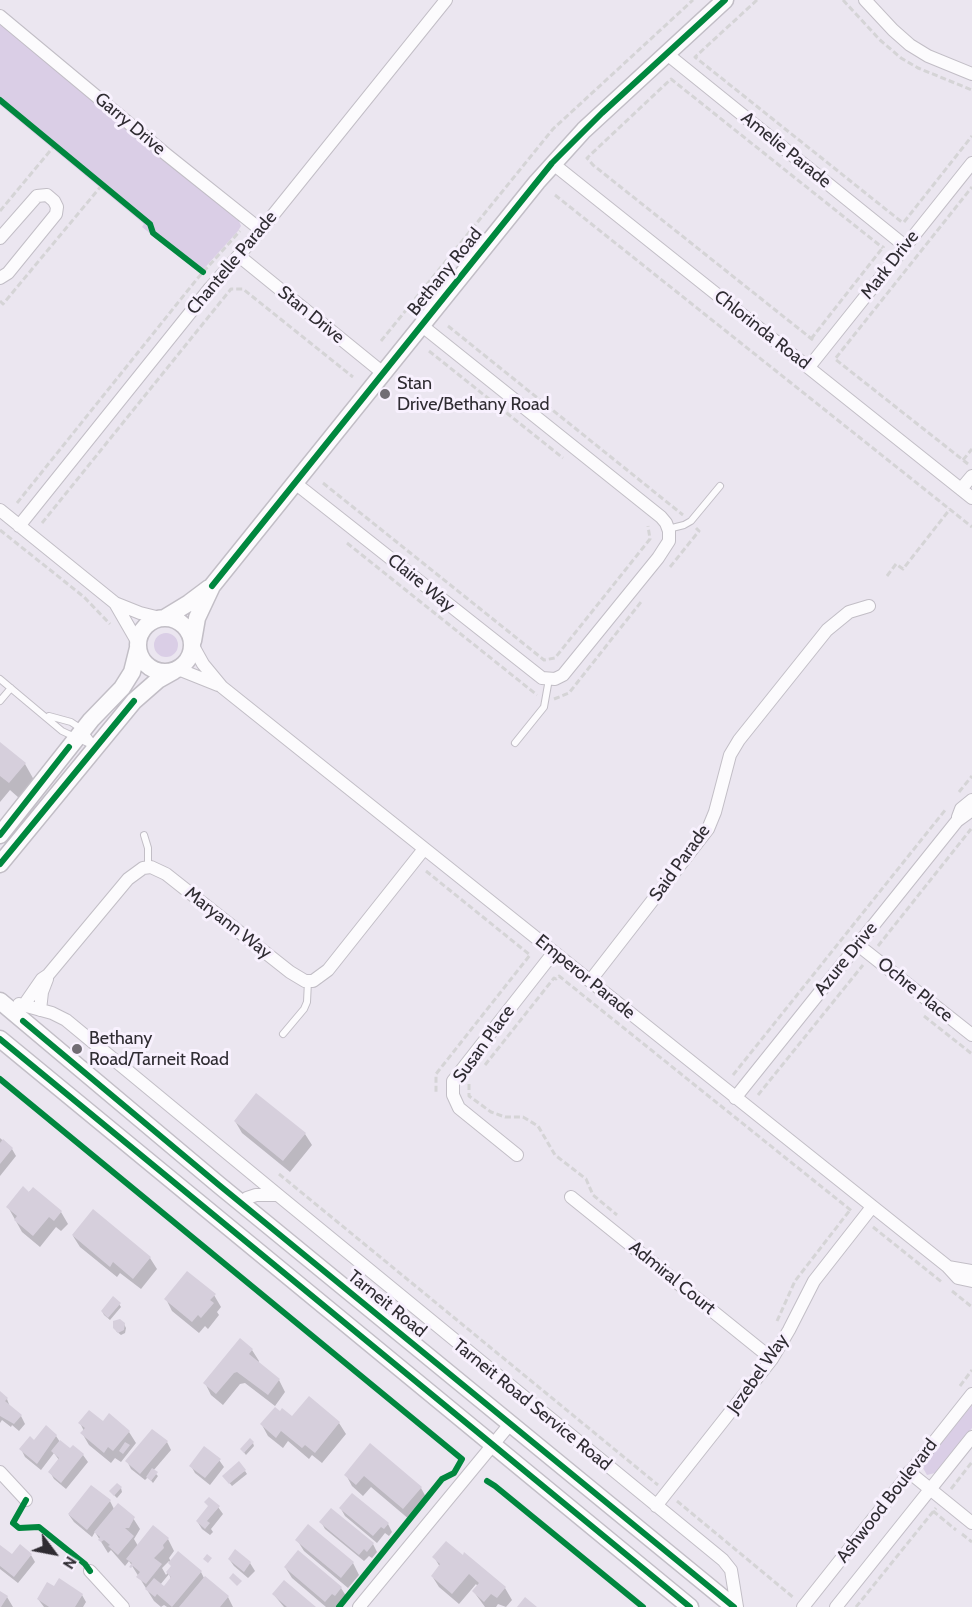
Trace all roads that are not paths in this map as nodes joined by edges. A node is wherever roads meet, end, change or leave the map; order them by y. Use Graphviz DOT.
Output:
graph roads {
  1 [pos="446,0"];
  2 [pos="725,0"];
  3 [pos="865,0"];
  4 [pos="0,16"];
  5 [pos="667,54"];
  6 [pos="972,74"];
  7 [pos="552,163"];
  8 [pos="972,163"];
  9 [pos="261,230"];
  10 [pos="0,238"];
  11 [pos="905,246"];
  12 [pos="239,256"];
  13 [pos="0,278"];
  14 [pos="0,286"];
  15 [pos="422,325"];
  16 [pos="809,367"];
  17 [pos="383,373"];
  18 [pos="972,476"];
  19 [pos="295,483"];
  20 [pos="720,486"];
  21 [pos="961,489"];
  22 [pos="972,498"];
  23 [pos="0,510"];
  24 [pos="19,526"];
  25 [pos="668,529"];
  26 [pos="212,586"];
  27 [pos="114,603"];
  28 [pos="869,606"];
  29 [pos="163,617"];
  30 [pos="193,644"];
  31 [pos="138,645"];
  32 [pos="176,670"];
  33 [pos="0,679"];
  34 [pos="549,680"];
  35 [pos="222,687"];
  36 [pos="11,688"];
  37 [pos="0,701"];
  38 [pos="45,715"];
  39 [pos="80,734"];
  40 [pos="515,743"];
  41 [pos="97,748"];
  42 [pos="972,800"];
  43 [pos="972,810"];
  44 [pos="957,821"];
  45 [pos="0,835"];
  46 [pos="144,835"];
  47 [pos="5,849"];
  48 [pos="423,849"];
  49 [pos="0,864"];
  50 [pos="148,867"];
  51 [pos="858,945"];
  52 [pos="554,952"];
  53 [pos="48,975"];
  54 [pos="308,981"];
  55 [pos="590,981"];
  56 [pos="0,1000"];
  57 [pos="24,1005"];
  58 [pos="40,1010"];
  59 [pos="283,1034"];
  60 [pos="972,1035"];
  61 [pos="0,1039"];
  62 [pos="735,1098"];
  63 [pos="517,1155"];
  64 [pos="278,1195"];
  65 [pos="571,1197"];
  66 [pos="242,1204"];
  67 [pos="872,1207"];
  68 [pos="947,1266"];
  69 [pos="972,1271"];
  70 [pos="972,1281"];
  71 [pos="375,1349"];
  72 [pos="772,1359"];
  73 [pos="972,1394"];
  74 [pos="510,1424"];
  75 [pos="972,1437"];
  76 [pos="493,1445"];
  77 [pos="0,1472"];
  78 [pos="909,1472"];
  79 [pos="930,1489"];
  80 [pos="26,1500"];
  81 [pos="656,1506"];
  82 [pos="972,1523"];
  83 [pos="90,1571"];
  84 [pos="803,1606"];
  85 [pos="122,1607"];
  86 [pos="359,1607"];
  87 [pos="690,1607"];
  88 [pos="735,1607"];
  89 [pos="837,1607"];
  1 -- 9 [label="street, Chantelle Parade"];
  2 -- 5 [label="main road, Bethany Road"];
  3 -- 6 [label="street"];
  4 -- 9 [label="street, Garry Drive"];
  5 -- 7 [label="main road, Bethany Road"];
  5 -- 11 [label="street, Amelie Parade"];
  7 -- 15 [label="main road, Bethany Road"];
  7 -- 16 [label="street, Chlorinda Road"];
  8 -- 11 [label="street, Mark Drive"];
  9 -- 12 [label="street, Chantelle Parade"];
  10 -- 13 [label="street"];
  11 -- 16 [label="street, Mark Drive"];
  12 -- 17 [label="street, Stan Drive"];
  12 -- 24 [label="street, Chantelle Parade"];
  13 -- 14 [label="lane"];
  15 -- 17 [label="main road, Bethany Road"];
  15 -- 25 [label="street"];
  16 -- 21 [label="street, Chlorinda Road"];
  17 -- 19 [label="main road, Bethany Road"];
  18 -- 21 [label="street"];
  19 -- 26 [label="main road, Bethany Road"];
  19 -- 34 [label="street, Claire Way"];
  20 -- 25 [label="lane"];
  21 -- 22 [label="street, Chlorinda Road"];
  23 -- 24 [label="street"];
  24 -- 27 [label="street"];
  25 -- 34 [label="street"];
  26 -- 29 [label="main road, Bethany Road"];
  26 -- 30 [label="main road, Bethany Road"];
  27 -- 29 [label="street"];
  27 -- 31 [label="street"];
  28 -- 55 [label="street, Said Parade"];
  29 -- 30 [label="main road"];
  29 -- 31 [label="main road"];
  30 -- 32 [label="main road"];
  30 -- 35 [label="street, Emperor Parade"];
  31 -- 32 [label="main road"];
  31 -- 39 [label="main road"];
  32 -- 35 [label="street, Emperor Parade"];
  32 -- 41 [label="main road"];
  33 -- 36 [label="lane"];
  34 -- 40 [label="lane"];
  35 -- 48 [label="street, Emperor Parade"];
  36 -- 37 [label="lane"];
  36 -- 38 [label="lane"];
  38 -- 39 [label="lane"];
  38 -- 39 [label="lane"];
  39 -- 41 [label="lane"];
  39 -- 45 [label="main road"];
  41 -- 47 [label="main road"];
  42 -- 44 [label="street, Azure Drive"];
  43 -- 44 [label="street, Azure Drive"];
  44 -- 51 [label="street, Azure Drive"];
  46 -- 50 [label="lane"];
  47 -- 49 [label="main road"];
  48 -- 52 [label="street, Emperor Parade"];
  48 -- 54 [label="street"];
  50 -- 53 [label="street"];
  50 -- 54 [label="street, Maryann Way"];
  51 -- 60 [label="street, Ochre Place"];
  51 -- 62 [label="street, Azure Drive"];
  52 -- 55 [label="street, Emperor Parade"];
  52 -- 63 [label="street, Susan Place"];
  53 -- 57 [label="street"];
  53 -- 58 [label="street"];
  54 -- 59 [label="lane"];
  55 -- 62 [label="street, Emperor Parade"];
  56 -- 57 [label="street, Tarneit Road"];
  56 -- 66 [label="main road, Tarneit Road"];
  57 -- 58 [label="street, Tarneit Road"];
  58 -- 64 [label="street, Tarneit Road"];
  61 -- 71 [label="main road"];
  62 -- 67 [label="street, Emperor Parade"];
  64 -- 66 [label="street"];
  64 -- 81 [label="street, Tarneit Road Service Road"];
  65 -- 72 [label="street, Admiral Court"];
  66 -- 71 [label="main road"];
  66 -- 74 [label="main road, Tarneit Road"];
  67 -- 68 [label="street, Emperor Parade"];
  67 -- 72 [label="street, Jezebel Way"];
  68 -- 69 [label="street, Emperor Parade"];
  68 -- 70 [label="street, Emperor Parade"];
  71 -- 76 [label="main road"];
  72 -- 81 [label="street, Jezebel Way"];
  73 -- 78 [label="street, Ashwood Boulevard"];
  74 -- 76 [label="street"];
  74 -- 88 [label="main road, Tarneit Road"];
  75 -- 79 [label="street, Ashwood Boulevard"];
  76 -- 86 [label="street"];
  76 -- 87 [label="main road"];
  77 -- 80 [label="street"];
  78 -- 79 [label="street"];
  78 -- 84 [label="street, Ashwood Boulevard"];
  79 -- 82 [label="street"];
  79 -- 89 [label="street, Ashwood Boulevard"];
  81 -- 88 [label="street, Tarneit Road Service Road"];
  83 -- 85 [label="street"];
}
